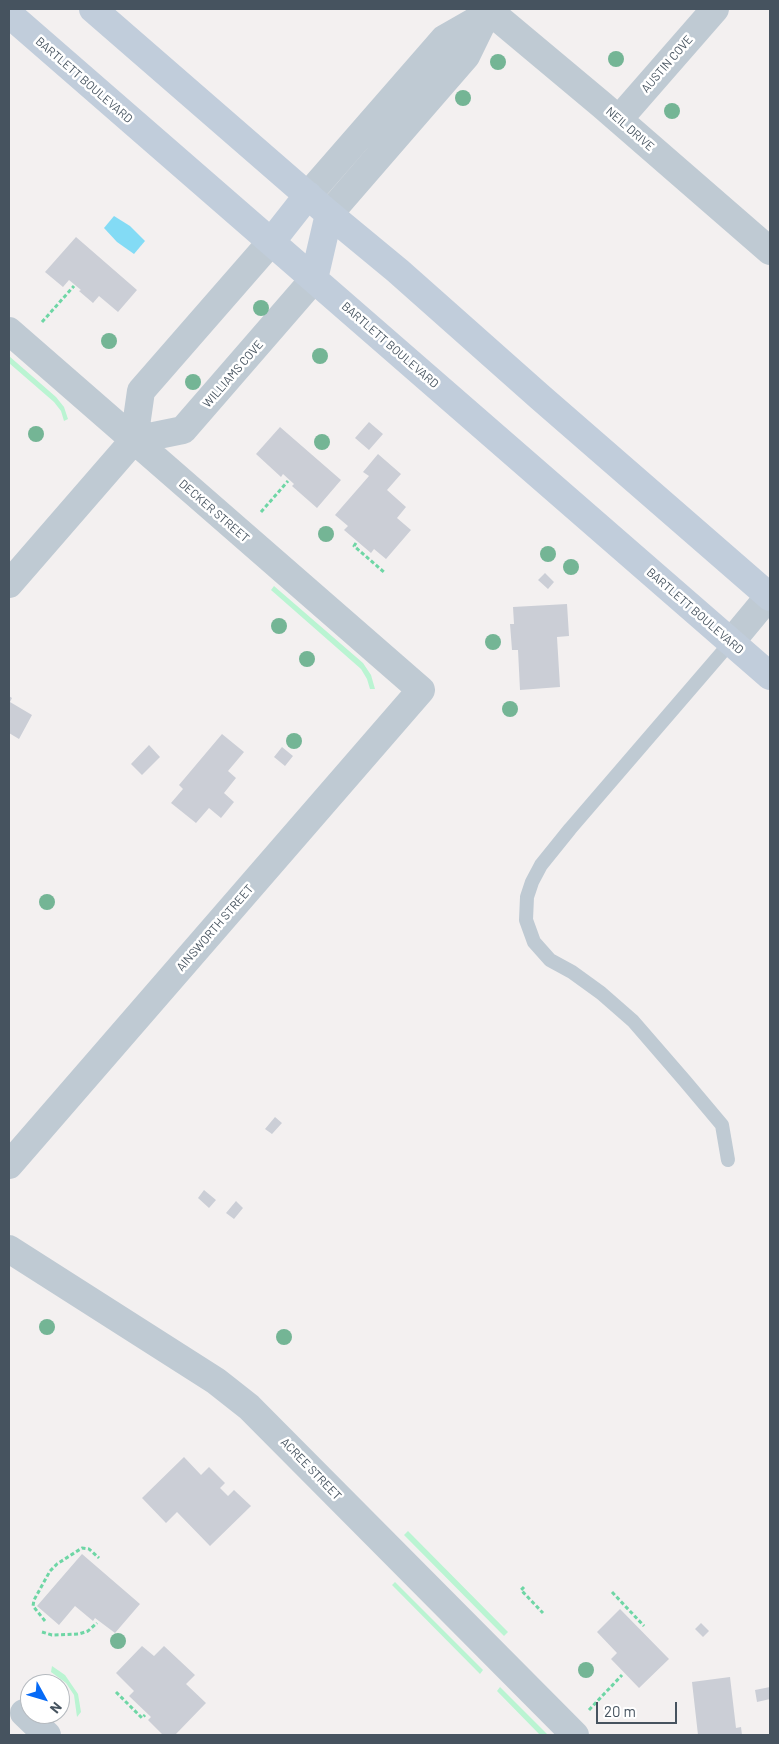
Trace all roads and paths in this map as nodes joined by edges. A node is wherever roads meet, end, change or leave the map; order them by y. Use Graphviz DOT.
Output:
graph roads {
  1 [pos="92,9"];
  2 [pos="715,9"];
  3 [pos="9,14"];
  4 [pos="486,15"];
  5 [pos="619,119"];
  6 [pos="308,195"];
  7 [pos="328,214"];
  8 [pos="271,242"];
  9 [pos="770,251"];
  10 [pos="314,279"];
  11 [pos="74,286"];
  12 [pos="42,322"];
  13 [pos="9,331"];
  14 [pos="134,440"];
  15 [pos="288,481"];
  16 [pos="261,512"];
  17 [pos="356,543"];
  18 [pos="385,573"];
  19 [pos="9,584"];
  20 [pos="770,596"];
  21 [pos="731,642"];
  22 [pos="770,676"];
  23 [pos="421,690"];
  24 [pos="728,1160"];
  25 [pos="9,1165"];
  26 [pos="9,1248"];
  27 [pos="99,1558"];
  28 [pos="524,1587"];
  29 [pos="612,1592"];
  30 [pos="543,1612"];
  31 [pos="45,1621"];
  32 [pos="98,1624"];
  33 [pos="644,1626"];
  34 [pos="42,1632"];
  35 [pos="622,1675"];
  36 [pos="116,1692"];
  37 [pos="589,1710"];
  38 [pos="145,1715"];
  39 [pos="36,1724"];
  40 [pos="47,1735"];
  41 [pos="575,1735"];
  1 -- 6 [label="main road"];
  2 -- 5 [label="street, AUSTIN COVE"];
  3 -- 8 [label="main road, BARTLETT BOULEVARD"];
  4 -- 5 [label="street, NEIL DRIVE"];
  4 -- 6 [label="street"];
  4 -- 7 [label="street"];
  5 -- 9 [label="street, NEIL DRIVE"];
  6 -- 7 [label="main road"];
  6 -- 8 [label="main road"];
  7 -- 10 [label="main road"];
  7 -- 20 [label="main road"];
  8 -- 10 [label="main road, BARTLETT BOULEVARD"];
  8 -- 14 [label="street"];
  10 -- 14 [label="street, WILLIAMS COVE"];
  10 -- 21 [label="main road, BARTLETT BOULEVARD"];
  11 -- 12 [label="path"];
  13 -- 14 [label="street, DECKER STREET"];
  14 -- 19 [label="street"];
  14 -- 23 [label="street, DECKER STREET"];
  15 -- 16 [label="path"];
  17 -- 18 [label="path"];
  20 -- 21 [label="street"];
  21 -- 22 [label="main road, BARTLETT BOULEVARD"];
  21 -- 24 [label="lane"];
  23 -- 25 [label="street, AINSWORTH STREET"];
  26 -- 41 [label="street, ACREE STREET"];
  27 -- 31 [label="path"];
  28 -- 30 [label="path"];
  29 -- 33 [label="path"];
  32 -- 34 [label="path"];
  35 -- 37 [label="path"];
  36 -- 38 [label="path"];
  39 -- 40 [label="street"];
}
